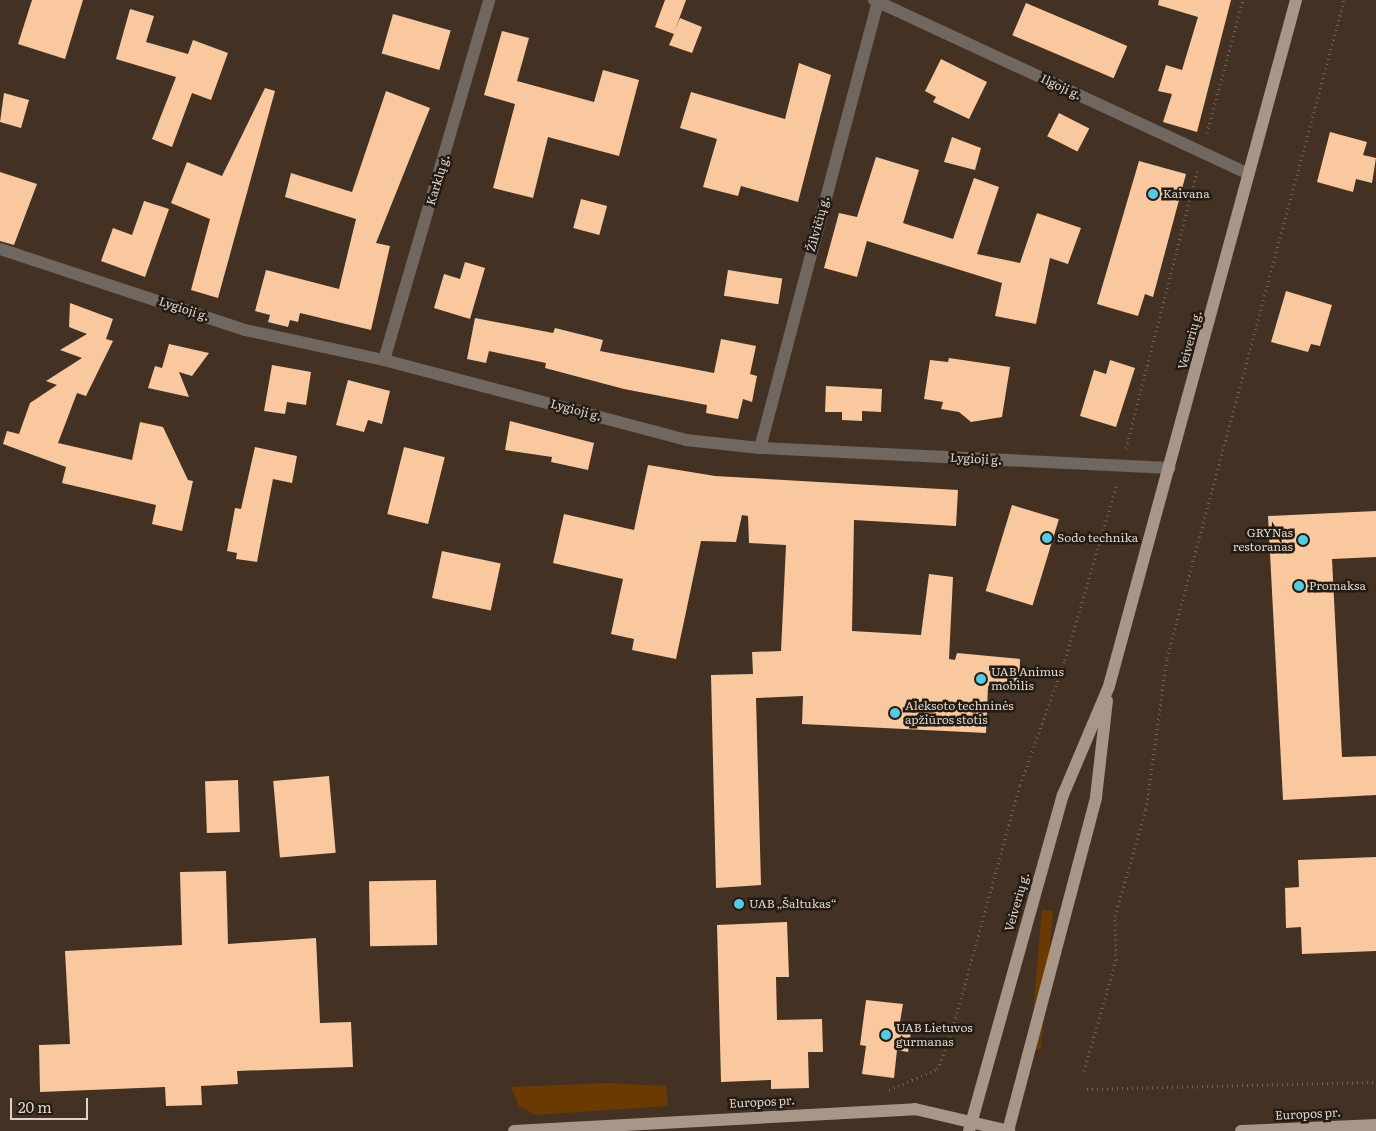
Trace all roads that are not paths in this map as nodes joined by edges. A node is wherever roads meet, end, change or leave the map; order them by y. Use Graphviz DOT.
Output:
graph roads {
  1 [pos="489,0"];
  2 [pos="876,0"];
  3 [pos="1296,0"];
  4 [pos="1249,174"];
  5 [pos="0,249"];
  6 [pos="384,360"];
  7 [pos="760,448"];
  8 [pos="1170,468"];
  9 [pos="1109,686"];
  10 [pos="1376,1125"];
  11 [pos="970,1126"];
  12 [pos="514,1131"];
  13 [pos="1008,1131"];
  14 [pos="1241,1131"];
  1 -- 6 [label="street, Karklų g."];
  2 -- 4 [label="street, Ilgoji g."];
  2 -- 7 [label="street, Žilvičių g."];
  3 -- 4 [label="main road, Veiverių g."];
  4 -- 8 [label="main road, Veiverių g."];
  5 -- 6 [label="street, Lygioji g."];
  6 -- 7 [label="street, Lygioji g."];
  7 -- 8 [label="street, Lygioji g."];
  8 -- 9 [label="main road, Veiverių g."];
  9 -- 11 [label="main road, Veiverių g."];
  9 -- 13 [label="main road, Veiverių g."];
  10 -- 14 [label="main road, Europos pr."];
  11 -- 12 [label="main road, Europos pr."];
  11 -- 13 [label="main road, Europos pr."];
}
